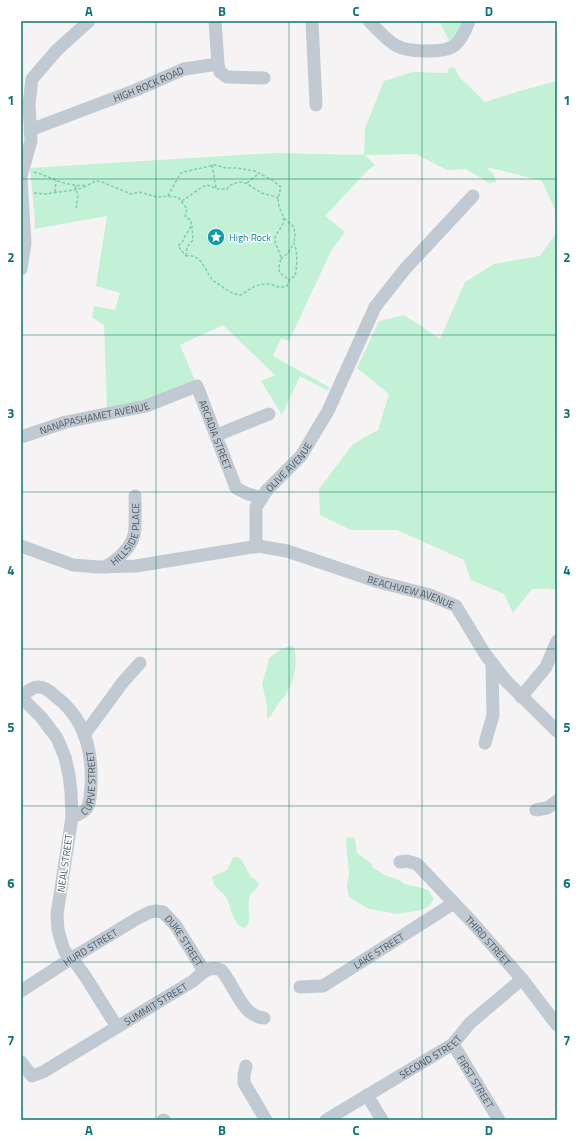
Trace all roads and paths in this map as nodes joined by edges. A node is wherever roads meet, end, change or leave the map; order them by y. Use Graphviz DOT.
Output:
graph roads {
  1 [pos="89,21"];
  2 [pos="215,21"];
  3 [pos="312,21"];
  4 [pos="369,21"];
  5 [pos="468,21"];
  6 [pos="218,64"];
  7 [pos="264,78"];
  8 [pos="316,105"];
  9 [pos="30,130"];
  10 [pos="212,165"];
  11 [pos="258,173"];
  12 [pos="22,174"];
  13 [pos="56,180"];
  14 [pos="247,182"];
  15 [pos="88,185"];
  16 [pos="75,186"];
  17 [pos="216,188"];
  18 [pos="76,190"];
  19 [pos="55,192"];
  20 [pos="22,193"];
  21 [pos="168,196"];
  22 [pos="473,196"];
  23 [pos="278,198"];
  24 [pos="182,201"];
  25 [pos="76,208"];
  26 [pos="284,218"];
  27 [pos="192,223"];
  28 [pos="294,243"];
  29 [pos="186,256"];
  30 [pos="281,259"];
  31 [pos="21,269"];
  32 [pos="289,279"];
  33 [pos="167,398"];
  34 [pos="269,414"];
  35 [pos="217,435"];
  36 [pos="21,437"];
  37 [pos="135,496"];
  38 [pos="262,498"];
  39 [pos="21,546"];
  40 [pos="256,547"];
  41 [pos="105,568"];
  42 [pos="557,641"];
  43 [pos="140,663"];
  44 [pos="492,663"];
  45 [pos="21,697"];
  46 [pos="521,697"];
  47 [pos="557,731"];
  48 [pos="84,735"];
  49 [pos="485,743"];
  50 [pos="557,801"];
  51 [pos="536,810"];
  52 [pos="72,817"];
  53 [pos="400,862"];
  54 [pos="454,903"];
  55 [pos="163,912"];
  56 [pos="72,958"];
  57 [pos="204,971"];
  58 [pos="522,979"];
  59 [pos="300,987"];
  60 [pos="21,991"];
  61 [pos="264,1018"];
  62 [pos="557,1025"];
  63 [pos="117,1027"];
  64 [pos="453,1044"];
  65 [pos="21,1062"];
  66 [pos="246,1066"];
  67 [pos="368,1095"];
  68 [pos="266,1120"];
  69 [pos="326,1120"];
  70 [pos="382,1120"];
  71 [pos="499,1120"];
  1 -- 9 [label="street"];
  2 -- 6 [label="street"];
  3 -- 8 [label="street"];
  4 -- 5 [label="street"];
  6 -- 7 [label="street"];
  6 -- 9 [label="street, HIGH ROCK ROAD"];
  9 -- 12 [label="street"];
  10 -- 11 [label="path"];
  10 -- 17 [label="path"];
  10 -- 21 [label="path"];
  11 -- 14 [label="path"];
  11 -- 23 [label="path"];
  12 -- 13 [label="path"];
  12 -- 20 [label="street"];
  13 -- 16 [label="path"];
  13 -- 19 [label="path"];
  14 -- 17 [label="path"];
  14 -- 23 [label="path"];
  15 -- 16 [label="path"];
  15 -- 18 [label="path"];
  15 -- 21 [label="path"];
  16 -- 18 [label="path"];
  17 -- 24 [label="path"];
  18 -- 19 [label="path"];
  18 -- 25 [label="path"];
  19 -- 20 [label="path"];
  20 -- 31 [label="street"];
  21 -- 24 [label="path"];
  22 -- 38 [label="street, OLIVE AVENUE"];
  23 -- 26 [label="path"];
  24 -- 27 [label="path"];
  26 -- 28 [label="path"];
  26 -- 30 [label="path"];
  27 -- 29 [label="path"];
  27 -- 29 [label="path"];
  28 -- 30 [label="path"];
  28 -- 32 [label="path"];
  29 -- 32 [label="path"];
  30 -- 32 [label="path"];
  33 -- 35 [label="street, ARCADIA STREET"];
  33 -- 36 [label="street, NANAPASHAMET AVENUE"];
  34 -- 35 [label="street"];
  35 -- 38 [label="street, ARCADIA STREET"];
  37 -- 41 [label="street, HILLSIDE PLACE"];
  38 -- 40 [label="street, OLIVE AVENUE"];
  39 -- 41 [label="street"];
  40 -- 41 [label="street"];
  40 -- 44 [label="street, BEACHVIEW AVENUE"];
  42 -- 46 [label="street"];
  43 -- 48 [label="street"];
  44 -- 46 [label="street, BEACHVIEW AVENUE"];
  44 -- 49 [label="street"];
  45 -- 48 [label="street, CURVE STREET"];
  45 -- 52 [label="street, NEAL STREET"];
  46 -- 47 [label="street, BEACHVIEW AVENUE"];
  48 -- 52 [label="street, CURVE STREET"];
  50 -- 51 [label="street"];
  52 -- 56 [label="street, NEAL STREET"];
  53 -- 54 [label="street, THIRD STREET"];
  54 -- 58 [label="street, THIRD STREET"];
  54 -- 59 [label="street, LAKE STREET"];
  55 -- 56 [label="street, HURD STREET"];
  55 -- 57 [label="street, DUKE STREET"];
  56 -- 60 [label="street, HURD STREET"];
  56 -- 63 [label="street, NEAL STREET"];
  57 -- 61 [label="street"];
  57 -- 63 [label="street, SUMMIT STREET"];
  58 -- 62 [label="street, THIRD STREET"];
  58 -- 64 [label="street, SECOND STREET"];
  63 -- 65 [label="street, SUMMIT STREET"];
  64 -- 67 [label="street, SECOND STREET"];
  64 -- 71 [label="street, FIRST STREET"];
  66 -- 68 [label="street"];
  67 -- 69 [label="street, SECOND STREET"];
  67 -- 70 [label="street"];
}
